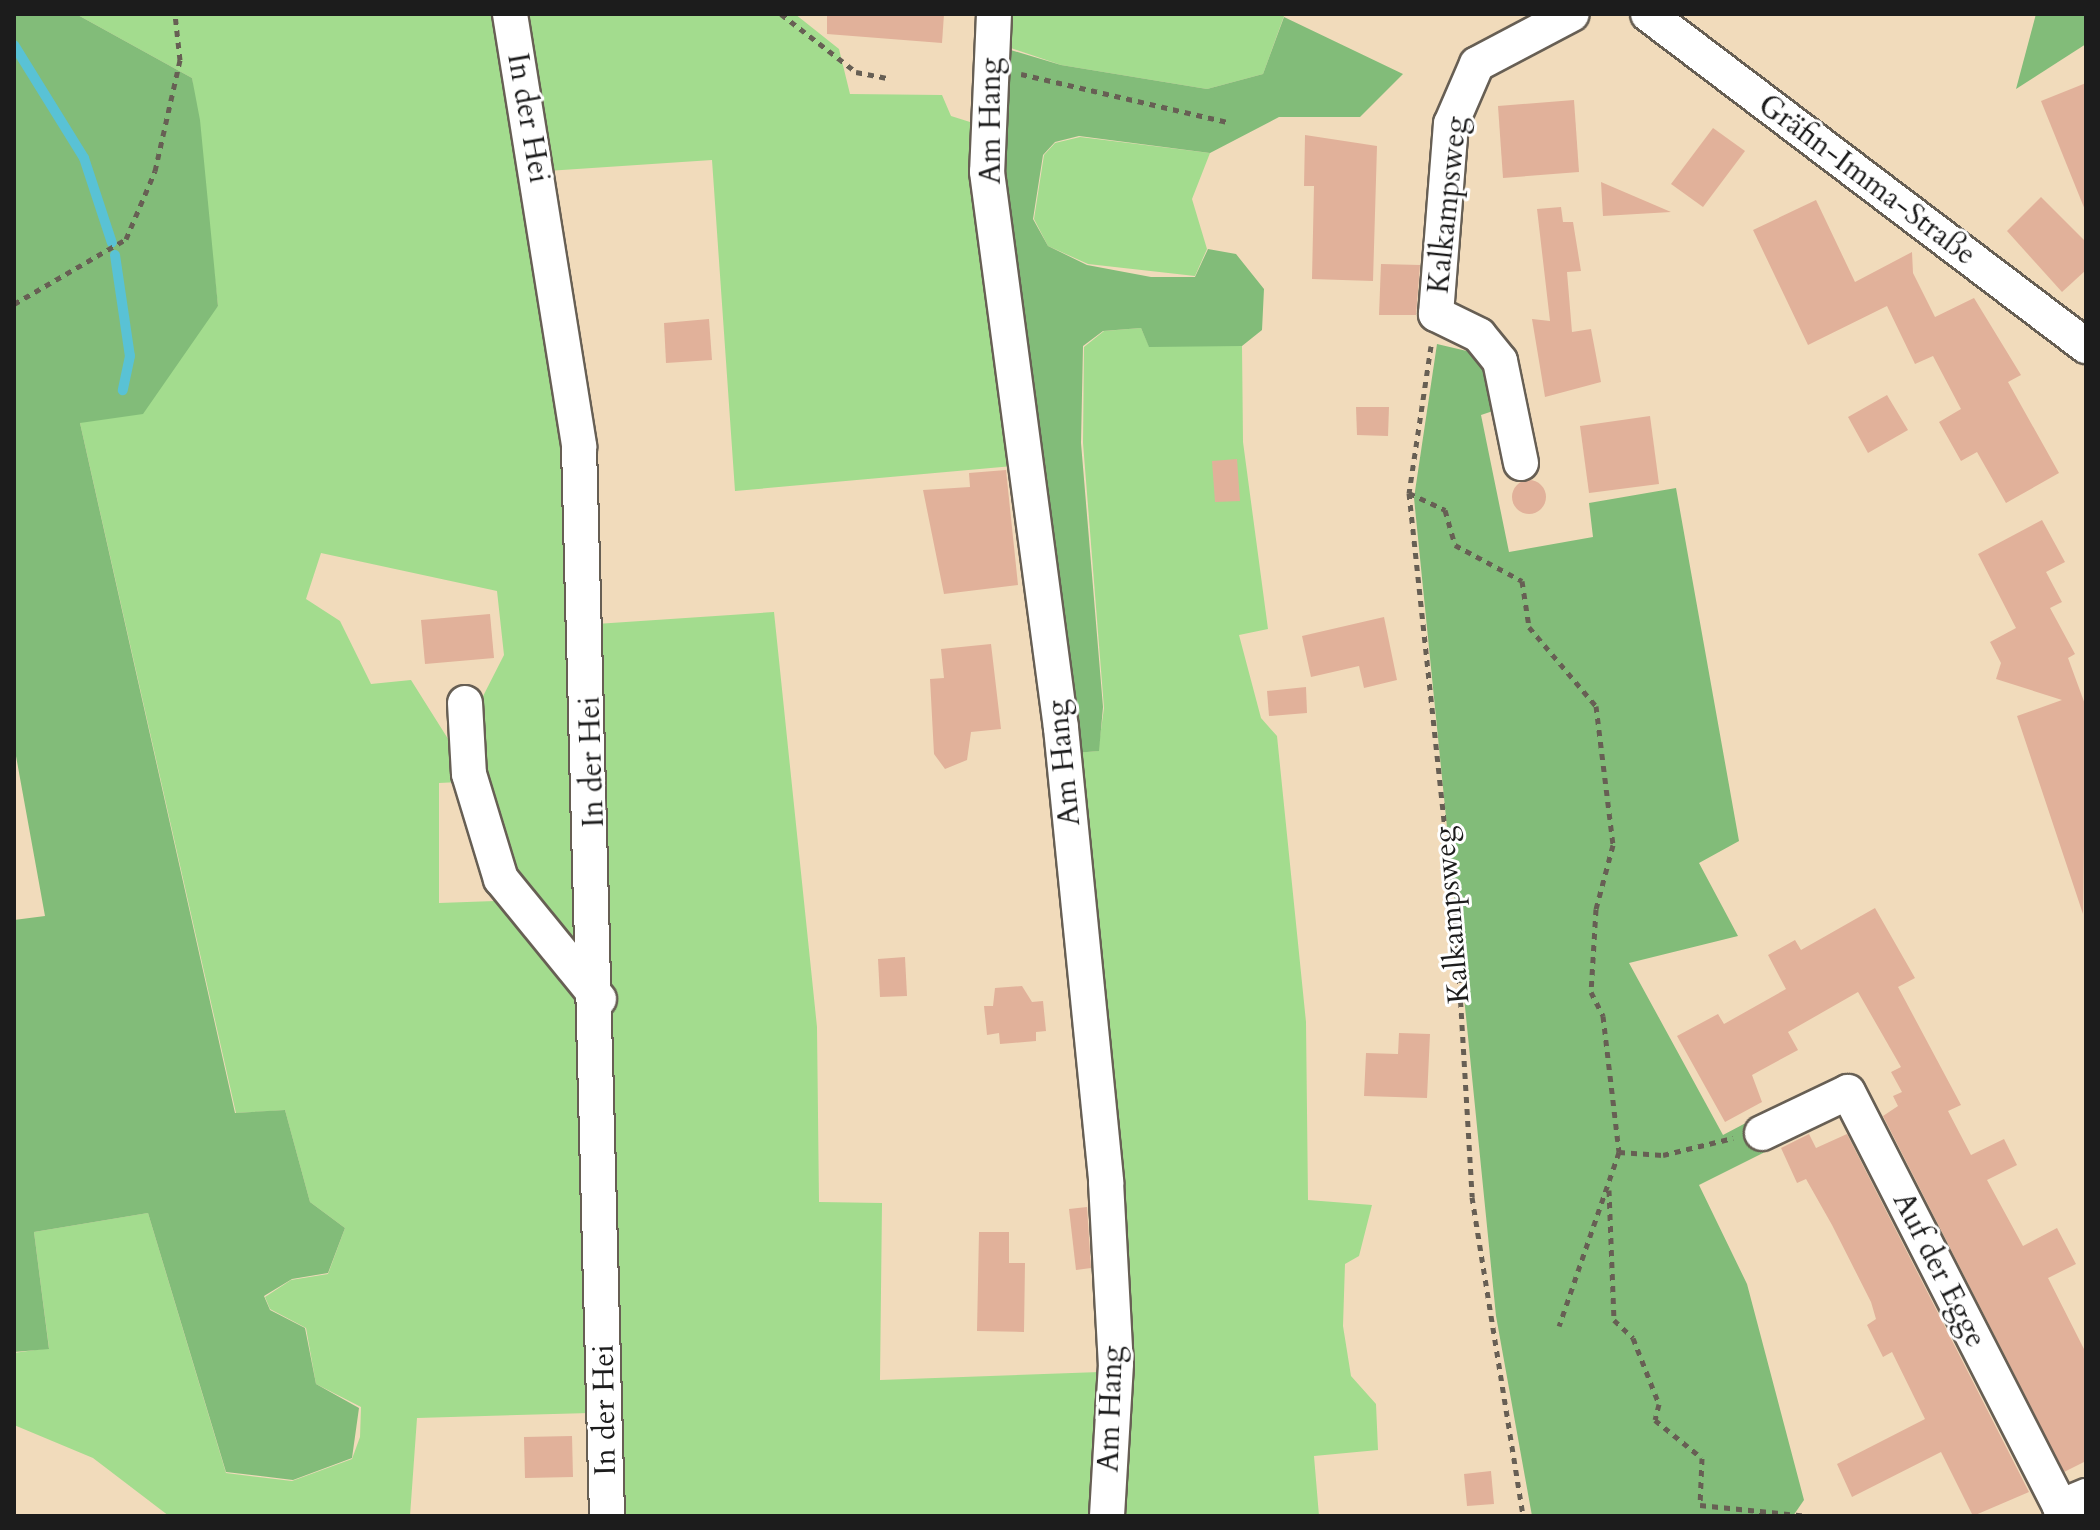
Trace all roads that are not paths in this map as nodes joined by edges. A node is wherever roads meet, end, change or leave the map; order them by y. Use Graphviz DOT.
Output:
graph roads {
  1 [pos="510,14"];
  2 [pos="994,14"];
  3 [pos="1572,14"];
  4 [pos="1648,14"];
  5 [pos="2086,346"];
  6 [pos="1521,463"];
  7 [pos="465,703"];
  8 [pos="599,999"];
  9 [pos="1762,1133"];
  10 [pos="2086,1496"];
  11 [pos="607,1516"];
  12 [pos="1107,1516"];
  1 -- 8 [label="street, In der Hei"];
  2 -- 12 [label="street, Am Hang"];
  3 -- 6 [label="street, Kalkampsweg"];
  4 -- 5 [label="street, Gräfin-Imma-Straße"];
  7 -- 8 [label="street"];
  8 -- 11 [label="street, In der Hei"];
  9 -- 10 [label="street, Auf der Egge"];
}
